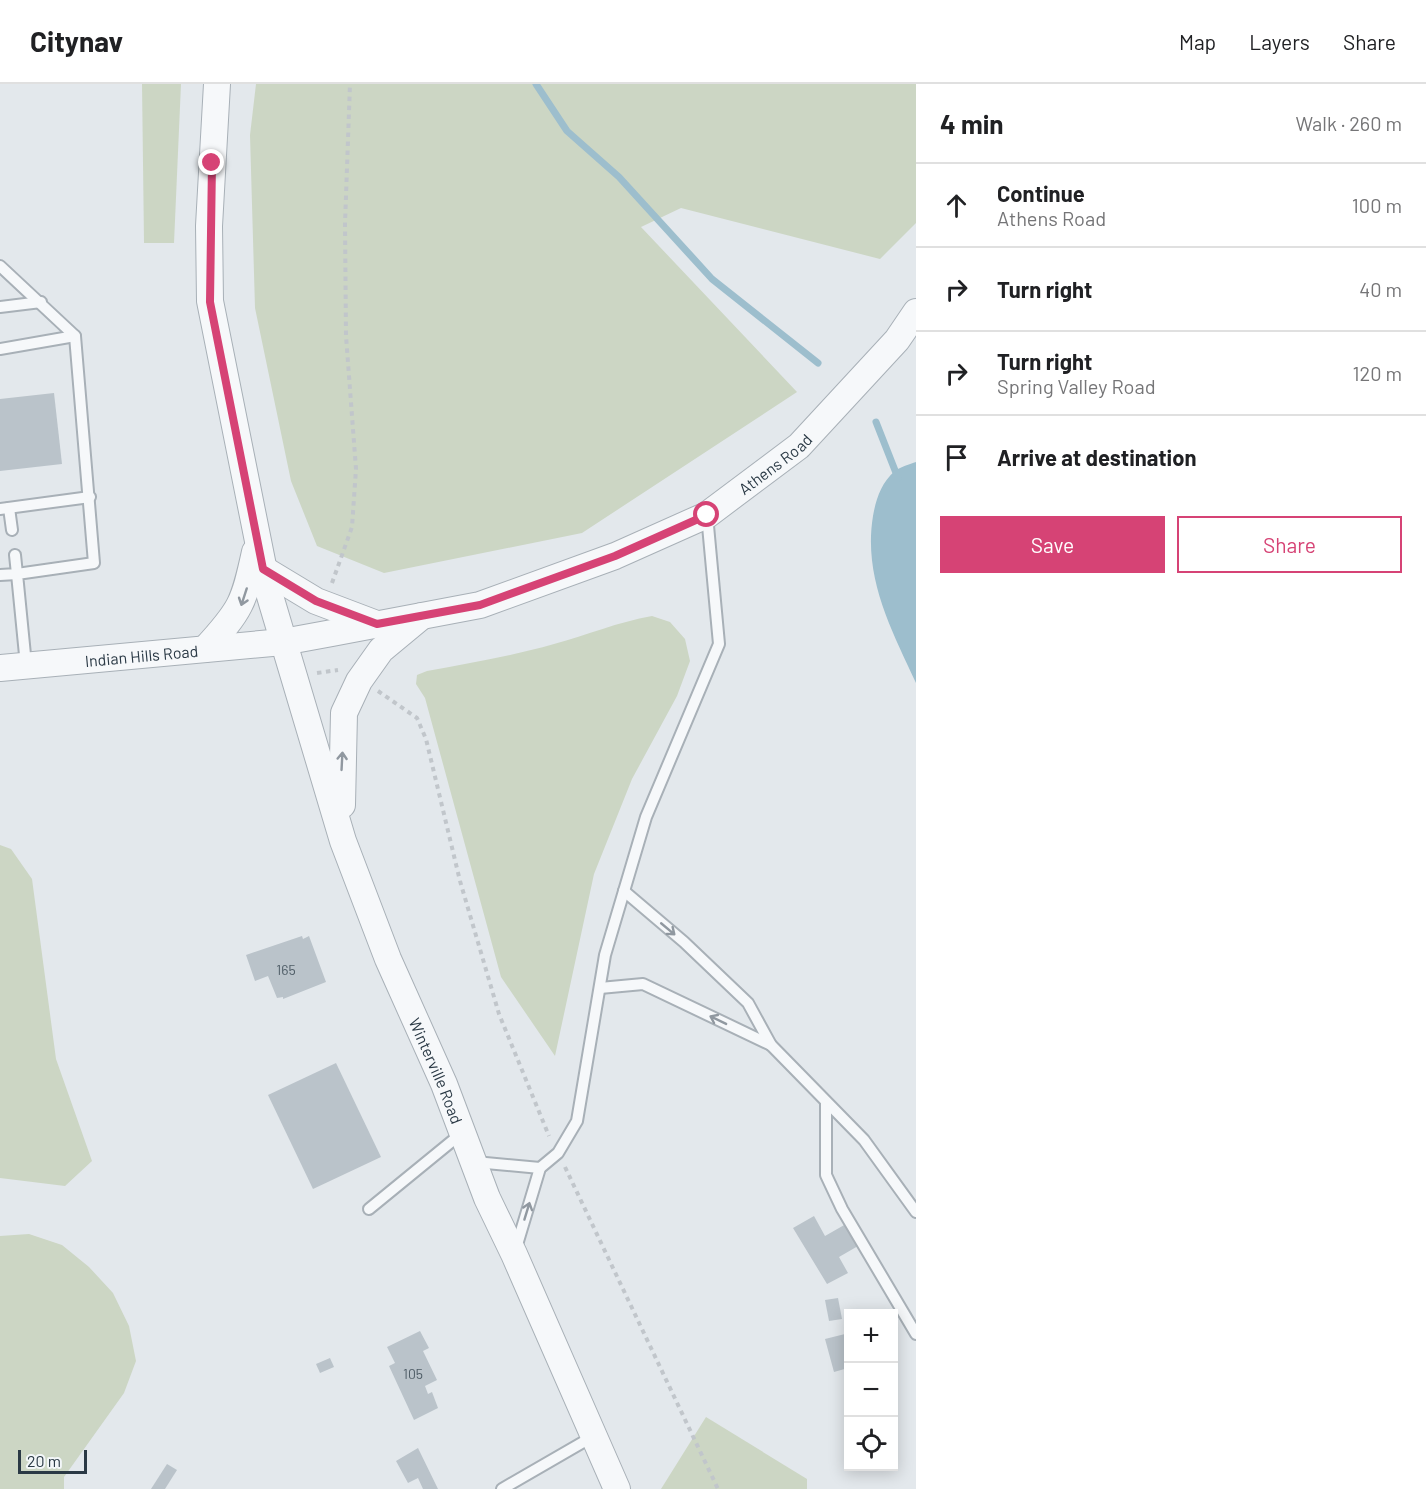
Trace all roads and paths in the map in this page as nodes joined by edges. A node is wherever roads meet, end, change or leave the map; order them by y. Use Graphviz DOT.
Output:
graph roads {
  1 [pos="217,84"];
  2 [pos="350,84"];
  3 [pos="0,266"];
  4 [pos="41,302"];
  5 [pos="0,307"];
  6 [pos="916,312"];
  7 [pos="75,336"];
  8 [pos="0,349"];
  9 [pos="90,497"];
  10 [pos="5,509"];
  11 [pos="707,515"];
  12 [pos="12,530"];
  13 [pos="257,540"];
  14 [pos="15,555"];
  15 [pos="263,569"];
  16 [pos="17,573"];
  17 [pos="0,575"];
  18 [pos="330,590"];
  19 [pos="423,615"];
  20 [pos="377,624"];
  21 [pos="283,642"];
  22 [pos="205,649"];
  23 [pos="26,666"];
  24 [pos="0,668"];
  25 [pos="338,670"];
  26 [pos="316,673"];
  27 [pos="376,690"];
  28 [pos="343,841"];
  29 [pos="624,891"];
  30 [pos="600,988"];
  31 [pos="771,1045"];
  32 [pos="826,1103"];
  33 [pos="545,1129"];
  34 [pos="462,1132"];
  35 [pos="473,1162"];
  36 [pos="540,1168"];
  37 [pos="567,1174"];
  38 [pos="369,1209"];
  39 [pos="916,1212"];
  40 [pos="514,1254"];
  41 [pos="916,1334"];
  42 [pos="592,1437"];
  43 [pos="502,1489"];
  44 [pos="617,1489"];
  45 [pos="718,1489"];
  1 -- 13 [label="street, Winterville Road"];
  2 -- 18 [label="path"];
  3 -- 4 [label="lane"];
  4 -- 5 [label="lane"];
  4 -- 7 [label="lane"];
  6 -- 11 [label="street, Athens Road"];
  7 -- 8 [label="lane"];
  7 -- 9 [label="lane"];
  9 -- 10 [label="lane"];
  9 -- 16 [label="lane"];
  10 -- 12 [label="lane"];
  11 -- 19 [label="street, Athens Road"];
  11 -- 29 [label="lane"];
  13 -- 15 [label="street, Winterville Road"];
  13 -- 22 [label="street, one-way"];
  14 -- 16 [label="lane"];
  15 -- 20 [label="street"];
  15 -- 21 [label="street, Winterville Road"];
  16 -- 17 [label="lane"];
  16 -- 23 [label="lane"];
  19 -- 20 [label="street, Athens Road"];
  28 -- 19 [label="street, one-way"];
  20 -- 21 [label="street, Athens Road"];
  21 -- 22 [label="street, Indian Hills Road"];
  21 -- 28 [label="street, Winterville Road"];
  22 -- 23 [label="street, Indian Hills Road"];
  23 -- 24 [label="street, Indian Hills Road"];
  25 -- 26 [label="path"];
  27 -- 33 [label="path"];
  28 -- 34 [label="street, Winterville Road"];
  29 -- 30 [label="lane"];
  29 -- 31 [label="lane, one-way"];
  31 -- 30 [label="lane, one-way"];
  30 -- 36 [label="lane"];
  31 -- 32 [label="lane"];
  32 -- 39 [label="lane"];
  32 -- 41 [label="lane"];
  34 -- 35 [label="street, Winterville Road"];
  34 -- 38 [label="lane"];
  35 -- 36 [label="lane"];
  35 -- 40 [label="street, Winterville Road"];
  40 -- 36 [label="lane, one-way"];
  37 -- 45 [label="path"];
  40 -- 42 [label="street, Winterville Road"];
  42 -- 43 [label="lane"];
  42 -- 44 [label="street, Winterville Road"];
}
